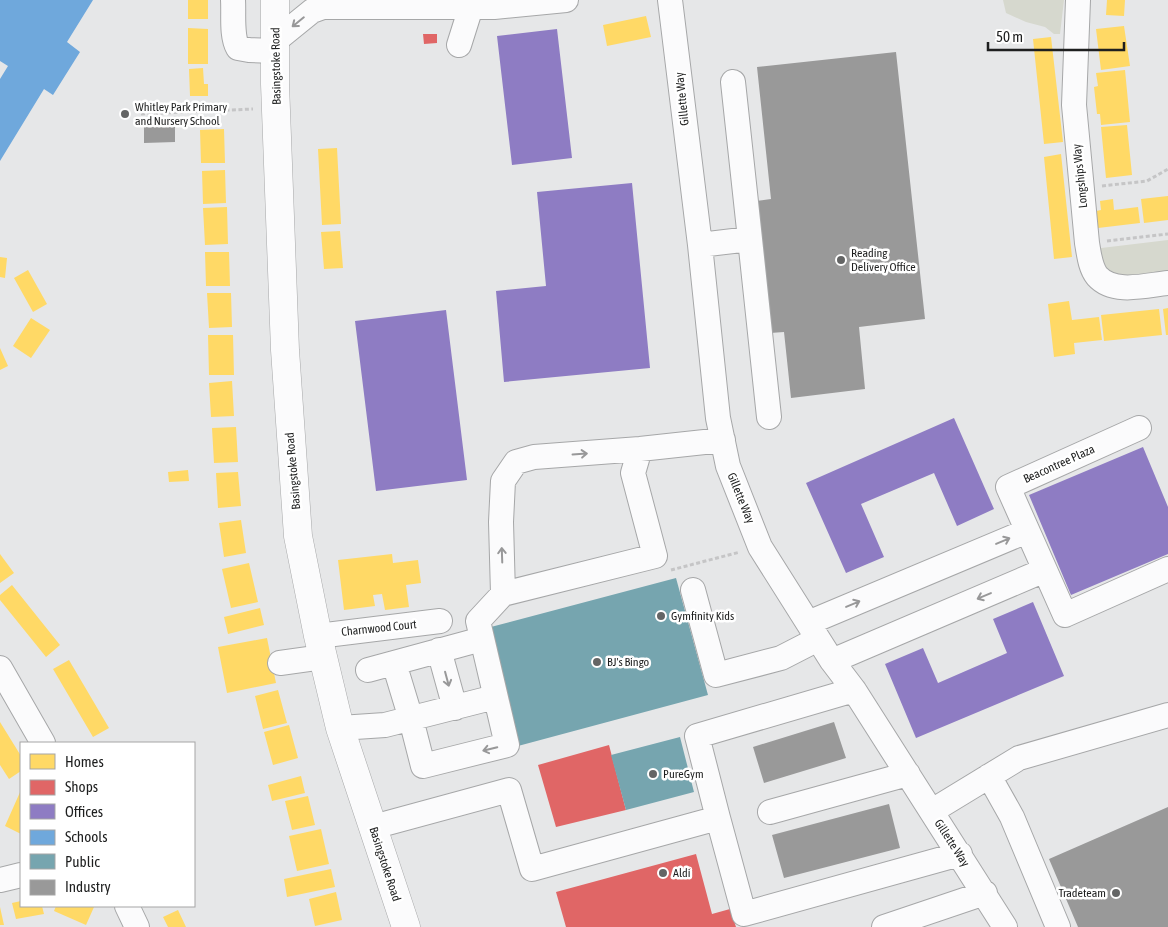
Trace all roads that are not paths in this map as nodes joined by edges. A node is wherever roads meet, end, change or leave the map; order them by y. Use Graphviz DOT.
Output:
graph roads {
  1 [pos="233,0"];
  2 [pos="275,0"];
  3 [pos="566,0"];
  4 [pos="670,0"];
  5 [pos="1078,0"];
  6 [pos="317,3"];
  7 [pos="471,7"];
  8 [pos="459,44"];
  9 [pos="275,46"];
  10 [pos="733,82"];
  11 [pos="750,239"];
  12 [pos="700,245"];
  13 [pos="1168,282"];
  14 [pos="769,417"];
  15 [pos="1139,428"];
  16 [pos="723,440"];
  17 [pos="640,449"];
  18 [pos="1026,531"];
  19 [pos="1168,569"];
  20 [pos="1045,570"];
  21 [pos="693,590"];
  22 [pos="503,594"];
  23 [pos="440,621"];
  24 [pos="813,631"];
  25 [pos="482,639"];
  26 [pos="320,646"];
  27 [pos="439,650"];
  28 [pos="832,661"];
  29 [pos="280,663"];
  30 [pos="394,663"];
  31 [pos="0,668"];
  32 [pos="368,670"];
  33 [pos="854,690"];
  34 [pos="495,697"];
  35 [pos="454,708"];
  36 [pos="1168,715"];
  37 [pos="411,718"];
  38 [pos="340,728"];
  39 [pos="43,742"];
  40 [pos="908,774"];
  41 [pos="989,776"];
  42 [pos="932,811"];
  43 [pos="770,812"];
  44 [pos="718,818"];
  45 [pos="373,827"];
  46 [pos="960,854"];
  47 [pos="20,875"];
  48 [pos="0,880"];
  49 [pos="985,894"];
  50 [pos="127,907"];
  51 [pos="137,927"];
  52 [pos="406,927"];
  53 [pos="884,927"];
  54 [pos="1005,927"];
  55 [pos="1058,927"];
  1 -- 9 [label="street"];
  2 -- 9 [label="main road, Basingstoke Road"];
  3 -- 7 [label="street"];
  4 -- 12 [label="street, Gillette Way"];
  5 -- 13 [label="street, Longships Way"];
  6 -- 7 [label="street"];
  6 -- 9 [label="street, one-way"];
  7 -- 8 [label="street"];
  9 -- 26 [label="main road, Basingstoke Road"];
  10 -- 11 [label="street"];
  11 -- 12 [label="street"];
  11 -- 14 [label="street"];
  12 -- 16 [label="street, Gillette Way"];
  15 -- 18 [label="street, Beacontree Plaza"];
  16 -- 17 [label="street"];
  16 -- 24 [label="street, Gillette Way"];
  22 -- 17 [label="street, one-way"];
  17 -- 22 [label="street"];
  18 -- 20 [label="street, Beacontree Plaza"];
  24 -- 18 [label="street, one-way"];
  19 -- 20 [label="street, Beacontree Plaza"];
  20 -- 28 [label="street, one-way"];
  21 -- 24 [label="street"];
  22 -- 25 [label="street"];
  23 -- 26 [label="street, Charnwood Court"];
  24 -- 28 [label="street, Gillette Way"];
  25 -- 27 [label="street"];
  25 -- 34 [label="street"];
  26 -- 29 [label="street, Charnwood Court"];
  26 -- 38 [label="main road, Basingstoke Road"];
  27 -- 30 [label="street"];
  27 -- 35 [label="street, one-way"];
  28 -- 33 [label="street, Gillette Way"];
  30 -- 32 [label="street"];
  30 -- 37 [label="street"];
  31 -- 39 [label="street"];
  33 -- 40 [label="street, Gillette Way"];
  33 -- 44 [label="street"];
  34 -- 35 [label="street"];
  34 -- 37 [label="street, one-way"];
  35 -- 37 [label="street"];
  36 -- 41 [label="street"];
  37 -- 38 [label="street"];
  38 -- 45 [label="main road, Basingstoke Road"];
  40 -- 42 [label="street, Gillette Way"];
  40 -- 43 [label="street"];
  41 -- 42 [label="street"];
  41 -- 55 [label="street"];
  42 -- 46 [label="street, Gillette Way"];
  44 -- 45 [label="street"];
  44 -- 46 [label="street"];
  45 -- 52 [label="main road, Basingstoke Road"];
  46 -- 49 [label="street, Gillette Way"];
  47 -- 48 [label="street"];
  49 -- 53 [label="street"];
  49 -- 54 [label="street, Gillette Way"];
  50 -- 51 [label="street"];
}
